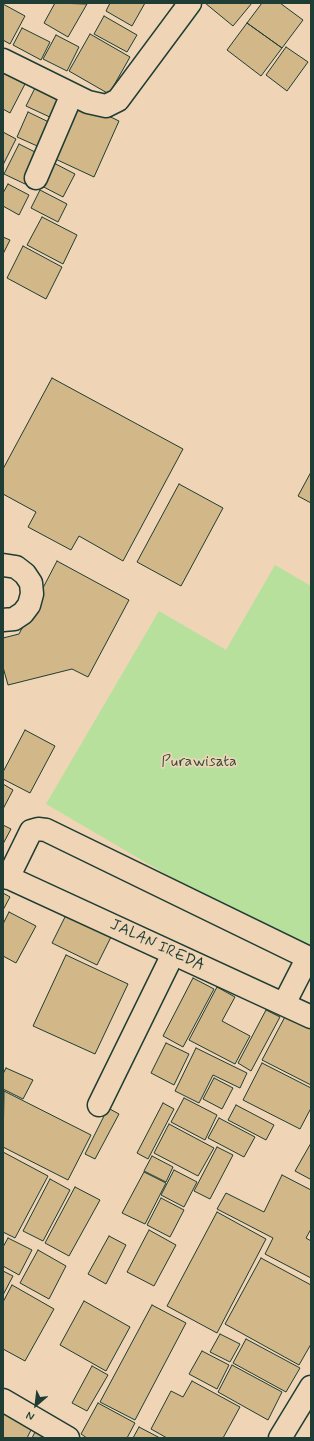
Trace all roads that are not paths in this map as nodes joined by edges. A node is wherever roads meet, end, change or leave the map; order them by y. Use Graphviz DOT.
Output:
graph roads {
  1 [pos="190,3"];
  2 [pos="3,60"];
  3 [pos="72,94"];
  4 [pos="36,178"];
  5 [pos="3,565"];
  6 [pos="3,620"];
  7 [pos="6,877"];
  8 [pos="173,954"];
  9 [pos="310,958"];
  10 [pos="284,1004"];
  11 [pos="311,1017"];
  12 [pos="99,1105"];
  13 [pos="311,1387"];
  14 [pos="3,1400"];
  15 [pos="68,1438"];
  16 [pos="280,1438"];
  1 -- 3 [label="street"];
  2 -- 3 [label="street"];
  3 -- 4 [label="street"];
  5 -- 6 [label="street"];
  7 -- 8 [label="street, JALAN IREDA"];
  7 -- 9 [label="street"];
  8 -- 10 [label="street, JALAN IREDA"];
  8 -- 12 [label="street"];
  9 -- 10 [label="street"];
  10 -- 11 [label="street, JALAN IREDA"];
  13 -- 16 [label="street"];
  14 -- 15 [label="street"];
}
